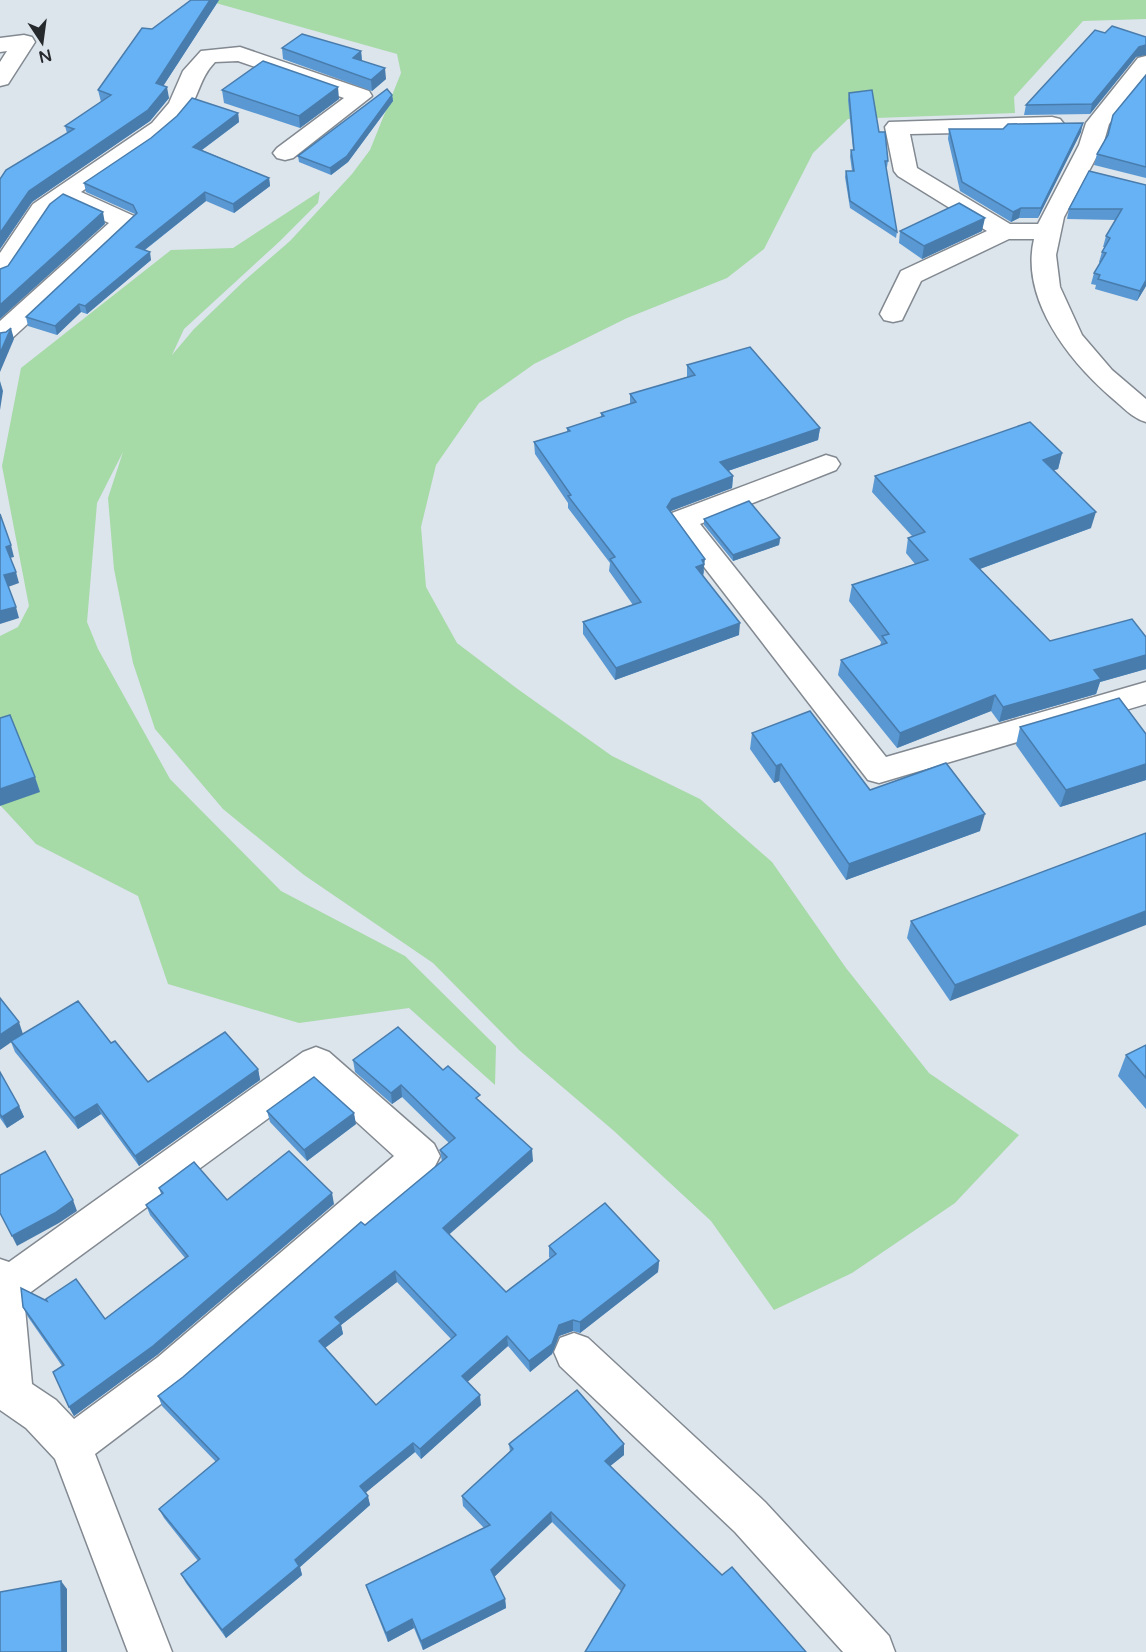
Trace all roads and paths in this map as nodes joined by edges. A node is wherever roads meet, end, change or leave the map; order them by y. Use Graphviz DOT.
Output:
graph roads {
  1 [pos="0,45"];
  2 [pos="1146,63"];
  3 [pos="0,79"];
  4 [pos="1098,123"];
  5 [pos="285,153"];
  6 [pos="63,193"];
  7 [pos="1049,231"];
  8 [pos="1005,232"];
  9 [pos="0,271"];
  10 [pos="893,314"];
  11 [pos="0,335"];
  12 [pos="1146,413"];
  13 [pos="826,464"];
  14 [pos="1146,693"];
  15 [pos="2,1283"];
  16 [pos="574,1352"];
  17 [pos="6,1390"];
  18 [pos="71,1446"];
  19 [pos="150,1652"];
  20 [pos="873,1652"];
  1 -- 3 [label="street"];
  2 -- 4 [label="street"];
  4 -- 7 [label="street"];
  4 -- 8 [label="street"];
  5 -- 6 [label="street"];
  6 -- 9 [label="street"];
  6 -- 11 [label="street"];
  7 -- 8 [label="street"];
  7 -- 12 [label="street"];
  8 -- 10 [label="street"];
  13 -- 14 [label="street"];
  15 -- 17 [label="street"];
  15 -- 18 [label="street"];
  16 -- 20 [label="street"];
  17 -- 18 [label="street"];
  18 -- 19 [label="street"];
}
